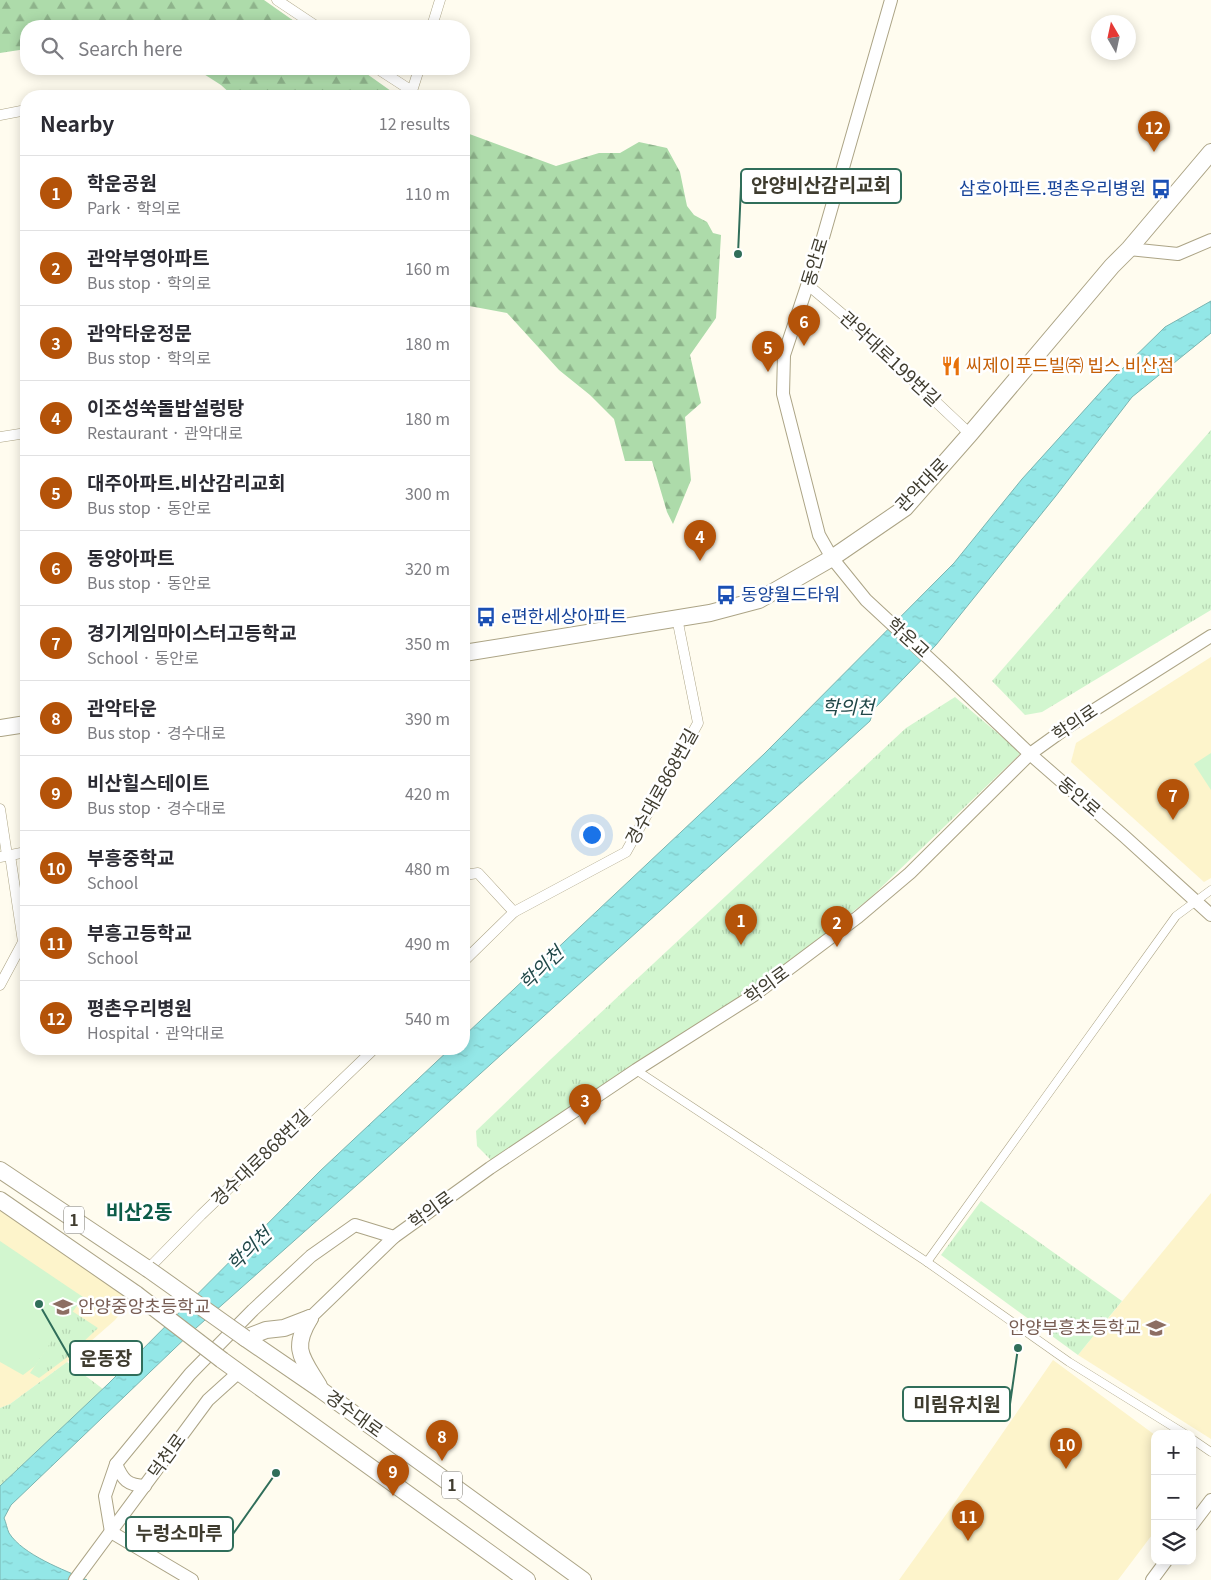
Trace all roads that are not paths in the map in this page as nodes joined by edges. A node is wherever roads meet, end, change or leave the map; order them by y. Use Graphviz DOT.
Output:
graph roads {
  1 [pos="277,0"];
  2 [pos="440,0"];
  3 [pos="891,0"];
  4 [pos="307,20"];
  5 [pos="434,20"];
  6 [pos="387,75"];
  7 [pos="417,75"];
  8 [pos="410,90"];
  9 [pos="412,90"];
  10 [pos="20,111"];
  11 [pos="0,115"];
  12 [pos="1211,152"];
  13 [pos="1211,240"];
  14 [pos="1129,249"];
  15 [pos="808,285"];
  16 [pos="970,434"];
  17 [pos="20,435"];
  18 [pos="0,437"];
  19 [pos="832,558"];
  20 [pos="866,600"];
  21 [pos="677,618"];
  22 [pos="1211,636"];
  23 [pos="470,652"];
  24 [pos="949,676"];
  25 [pos="20,725"];
  26 [pos="0,728"];
  27 [pos="1030,754"];
  28 [pos="0,809"];
  29 [pos="20,853"];
  30 [pos="6,856"];
  31 [pos="470,874"];
  32 [pos="1211,890"];
  33 [pos="1195,901"];
  34 [pos="514,912"];
  35 [pos="1211,915"];
  36 [pos="20,922"];
  37 [pos="20,948"];
  38 [pos="470,955"];
  39 [pos="0,984"];
  40 [pos="368,1055"];
  41 [pos="636,1070"];
  42 [pos="0,1170"];
  43 [pos="0,1200"];
  44 [pos="394,1237"];
  45 [pos="927,1262"];
  46 [pos="148,1269"];
  47 [pos="310,1318"];
  48 [pos="245,1338"];
  49 [pos="239,1372"];
  50 [pos="321,1390"];
  51 [pos="1179,1430"];
  52 [pos="1196,1442"];
  53 [pos="1211,1452"];
  54 [pos="116,1464"];
  55 [pos="144,1486"];
  56 [pos="1211,1500"];
  57 [pos="1196,1520"];
  58 [pos="111,1532"];
  59 [pos="1163,1565"];
  60 [pos="75,1580"];
  61 [pos="192,1580"];
  62 [pos="527,1580"];
  63 [pos="583,1580"];
  64 [pos="1152,1580"];
  1 -- 4 [label="street"];
  2 -- 5 [label="street"];
  3 -- 15 [label="street, 동안로"];
  6 -- 8 [label="street"];
  7 -- 9 [label="street"];
  10 -- 11 [label="street"];
  12 -- 14 [label="main road, 관악대로"];
  13 -- 14 [label="street"];
  14 -- 16 [label="main road, 관악대로"];
  15 -- 16 [label="street, 관악대로199번길"];
  15 -- 19 [label="street, 동안로"];
  16 -- 19 [label="main road, 관악대로"];
  17 -- 18 [label="street"];
  19 -- 20 [label="street, 동안로"];
  19 -- 21 [label="main road, 관악대로"];
  20 -- 24 [label="street, 학운교"];
  21 -- 23 [label="main road, 관악대로"];
  21 -- 34 [label="street, 경수대로868번길"];
  22 -- 27 [label="street, 학의로"];
  24 -- 27 [label="street, 동안로"];
  25 -- 26 [label="main road"];
  27 -- 33 [label="street, 동안로"];
  27 -- 41 [label="street, 학의로"];
  28 -- 30 [label="street"];
  29 -- 30 [label="street"];
  30 -- 36 [label="street"];
  31 -- 34 [label="street"];
  32 -- 33 [label="street"];
  33 -- 35 [label="street, 동안로"];
  33 -- 45 [label="street"];
  34 -- 38 [label="street, 경수대로868번길"];
  37 -- 39 [label="street"];
  40 -- 46 [label="street, 경수대로868번길"];
  41 -- 44 [label="street, 학의로"];
  41 -- 45 [label="street"];
  42 -- 46 [label="main road, 1"];
  43 -- 49 [label="main road, 경수대로 / 1, bridge"];
  44 -- 47 [label="street, 학의로"];
  44 -- 54 [label="street"];
  45 -- 51 [label="street"];
  46 -- 48 [label="main road, 1, bridge"];
  47 -- 48 [label="main road"];
  47 -- 50 [label="main road"];
  48 -- 50 [label="main road, 경수대로 / 1"];
  49 -- 55 [label="street, 덕천로"];
  49 -- 62 [label="main road, 경수대로 / 1"];
  50 -- 63 [label="main road, 경수대로 / 1"];
  52 -- 53 [label="street"];
  54 -- 55 [label="street"];
  54 -- 58 [label="street"];
  55 -- 58 [label="street, 덕천로"];
  56 -- 57 [label="street"];
  58 -- 60 [label="street, 덕천로"];
  58 -- 61 [label="street"];
  59 -- 64 [label="street"];
}
